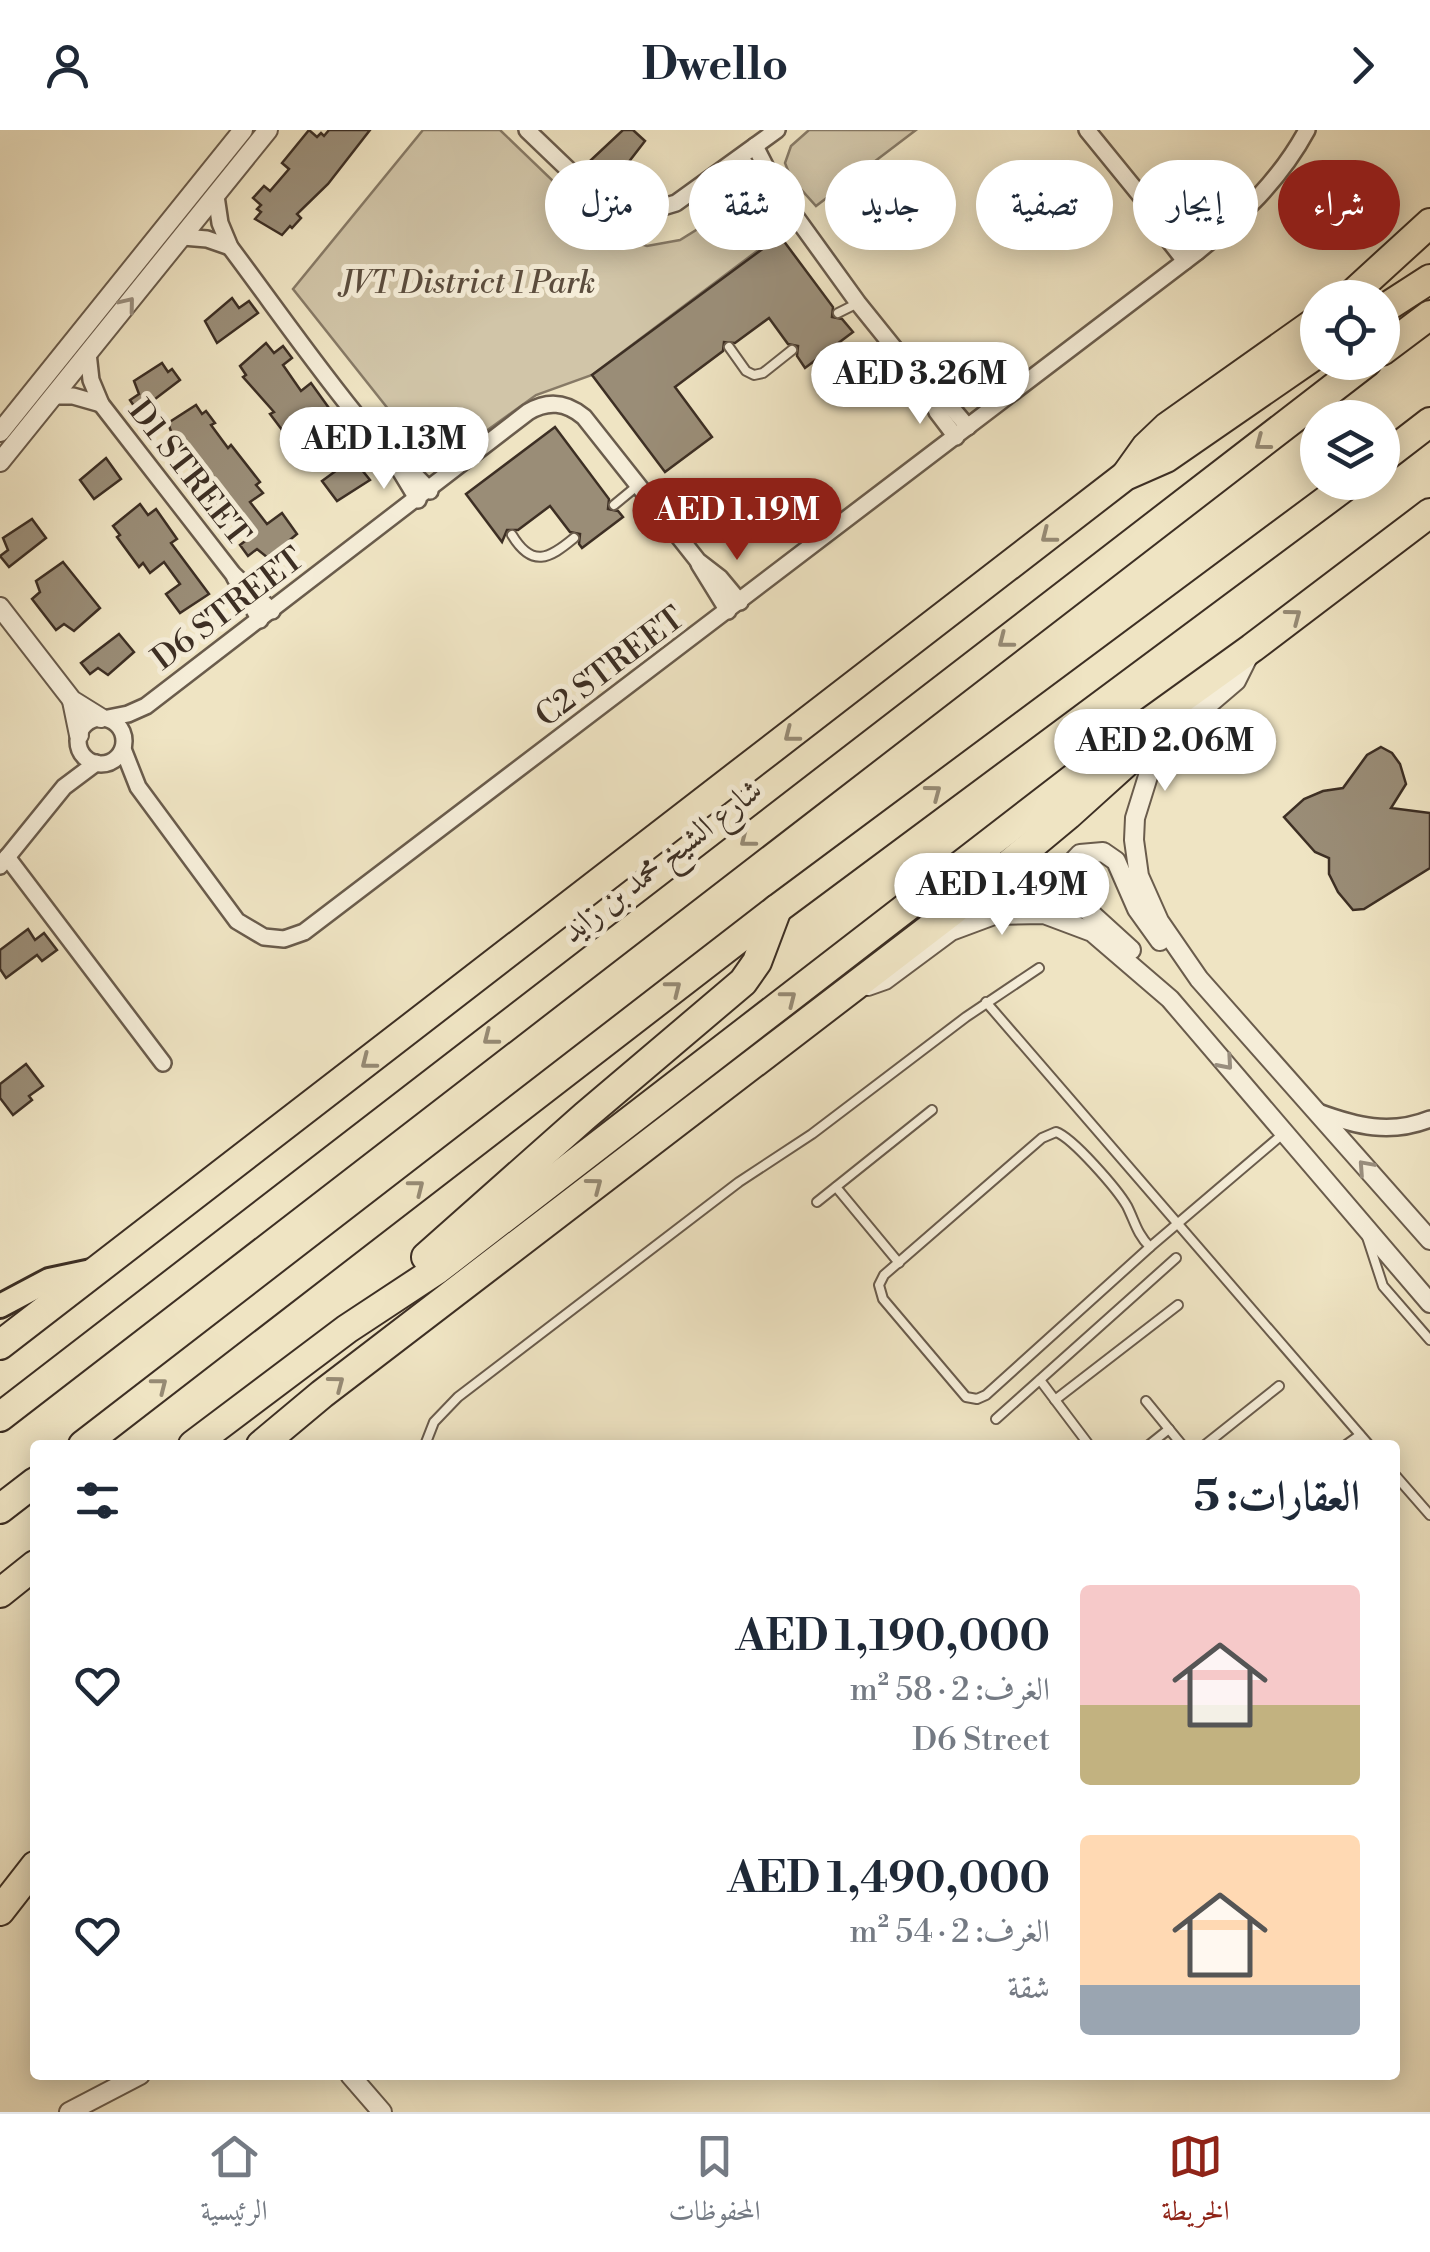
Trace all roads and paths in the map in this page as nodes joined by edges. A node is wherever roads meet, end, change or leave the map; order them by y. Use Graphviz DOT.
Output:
graph roads {
  1 [pos="243,130"];
  2 [pos="268,130"];
  3 [pos="528,130"];
  4 [pos="777,130"];
  5 [pos="1086,130"];
  6 [pos="1307,130"];
  7 [pos="755,146"];
  8 [pos="738,158"];
  9 [pos="740,160"];
  10 [pos="762,160"];
  11 [pos="216,196"];
  12 [pos="1430,223"];
  13 [pos="805,230"];
  14 [pos="182,237"];
  15 [pos="1430,237"];
  16 [pos="230,247"];
  17 [pos="1191,257"];
  18 [pos="1430,279"];
  19 [pos="1368,280"];
  20 [pos="1372,280"];
  21 [pos="1400,298"];
  22 [pos="858,303"];
  23 [pos="838,313"];
  24 [pos="1430,315"];
  25 [pos="1300,333"];
  26 [pos="1400,338"];
  27 [pos="728,347"];
  28 [pos="792,350"];
  29 [pos="88,353"];
  30 [pos="1300,365"];
  31 [pos="1345,380"];
  32 [pos="53,396"];
  33 [pos="101,404"];
  34 [pos="1430,422"];
  35 [pos="0,432"];
  36 [pos="962,432"];
  37 [pos="1400,446"];
  38 [pos="0,462"];
  39 [pos="1126,476"];
  40 [pos="636,486"];
  41 [pos="424,495"];
  42 [pos="1327,500"];
  43 [pos="614,505"];
  44 [pos="1430,513"];
  45 [pos="512,535"];
  46 [pos="574,538"];
  47 [pos="734,606"];
  48 [pos="0,607"];
  49 [pos="266,615"];
  50 [pos="1252,648"];
  51 [pos="1216,674"];
  52 [pos="72,700"];
  53 [pos="146,706"];
  54 [pos="104,718"];
  55 [pos="79,742"];
  56 [pos="124,745"];
  57 [pos="99,764"];
  58 [pos="138,786"];
  59 [pos="64,787"];
  60 [pos="4,862"];
  61 [pos="778,908"];
  62 [pos="1039,968"];
  63 [pos="1192,970"];
  64 [pos="1162,990"];
  65 [pos="848,991"];
  66 [pos="986,1002"];
  67 [pos="163,1063"];
  68 [pos="932,1110"];
  69 [pos="1315,1110"];
  70 [pos="1430,1119"];
  71 [pos="1286,1132"];
  72 [pos="836,1187"];
  73 [pos="817,1202"];
  74 [pos="1177,1223"];
  75 [pos="1364,1228"];
  76 [pos="1430,1240"];
  77 [pos="1150,1246"];
  78 [pos="1176,1258"];
  79 [pos="898,1263"];
  80 [pos="100,1269"];
  81 [pos="1430,1303"];
  82 [pos="1178,1304"];
  83 [pos="0,1306"];
  84 [pos="347,1329"];
  85 [pos="1430,1340"];
  86 [pos="0,1345"];
  87 [pos="1040,1380"];
  88 [pos="1279,1386"];
  89 [pos="1056,1400"];
  90 [pos="1146,1401"];
  91 [pos="0,1417"];
  92 [pos="996,1419"];
  93 [pos="1169,1430"];
  94 [pos="1360,1435"];
  95 [pos="88,1440"];
  96 [pos="201,1440"];
  97 [pos="268,1440"];
  98 [pos="427,1440"];
  99 [pos="1085,1440"];
  100 [pos="1156,1440"];
  101 [pos="1178,1440"];
  102 [pos="1212,1440"];
  103 [pos="1353,1440"];
  104 [pos="1364,1440"];
  105 [pos="1400,1481"];
  106 [pos="30,1486"];
  107 [pos="0,1509"];
  108 [pos="1430,1516"];
  109 [pos="30,1570"];
  110 [pos="0,1594"];
  111 [pos="30,1872"];
  112 [pos="0,1911"];
  113 [pos="130,2080"];
  114 [pos="354,2080"];
  115 [pos="69,2112"];
  116 [pos="382,2112"];
  1 -- 35 [label="street"];
  2 -- 11 [label="street"];
  3 -- 8 [label="street"];
  4 -- 7 [label="street"];
  5 -- 17 [label="street"];
  6 -- 17 [label="street, C2 STREET"];
  7 -- 8 [label="street"];
  7 -- 10 [label="street"];
  8 -- 9 [label="street"];
  11 -- 14 [label="street"];
  11 -- 16 [label="street"];
  12 -- 19 [label="highway"];
  13 -- 22 [label="street"];
  14 -- 16 [label="street"];
  29 -- 14 [label="street, one-way"];
  15 -- 20 [label="highway"];
  16 -- 41 [label="street"];
  17 -- 36 [label="street, C2 STREET"];
  18 -- 21 [label="highway"];
  22 -- 23 [label="lane"];
  22 -- 36 [label="street"];
  24 -- 26 [label="highway"];
  25 -- 39 [label="highway"];
  27 -- 28 [label="lane"];
  29 -- 32 [label="street"];
  29 -- 33 [label="street, D1 STREET"];
  30 -- 39 [label="highway"];
  31 -- 91 [label="highway, شارع الشيخ محمد بن زايد, one-way"];
  32 -- 33 [label="street, D1 STREET"];
  32 -- 38 [label="street"];
  33 -- 49 [label="street, D1 STREET"];
  34 -- 37 [label="highway"];
  36 -- 47 [label="street, C2 STREET"];
  39 -- 80 [label="highway, one-way"];
  40 -- 41 [label="street, D6 STREET"];
  40 -- 43 [label="lane"];
  40 -- 47 [label="street, D6 STREET"];
  41 -- 49 [label="street, D6 STREET"];
  61 -- 42 [label="highway, one-way"];
  50 -- 44 [label="highway, one-way"];
  45 -- 46 [label="lane"];
  47 -- 58 [label="street, C2 STREET"];
  48 -- 52 [label="street"];
  49 -- 53 [label="street, D6 STREET"];
  50 -- 51 [label="highway"];
  50 -- 63 [label="street"];
  51 -- 65 [label="highway"];
  84 -- 51 [label="highway, one-way"];
  52 -- 54 [label="street"];
  52 -- 55 [label="street"];
  53 -- 54 [label="street, D6 STREET"];
  53 -- 56 [label="street, D6 STREET"];
  54 -- 55 [label="street"];
  54 -- 56 [label="street"];
  55 -- 57 [label="street"];
  55 -- 59 [label="street"];
  56 -- 57 [label="street"];
  56 -- 58 [label="street, C2 STREET"];
  57 -- 58 [label="street, C2 STREET"];
  57 -- 59 [label="street"];
  59 -- 60 [label="street"];
  60 -- 67 [label="street"];
  61 -- 84 [label="highway"];
  95 -- 61 [label="highway, one-way"];
  62 -- 66 [label="lane"];
  63 -- 64 [label="street"];
  63 -- 69 [label="street"];
  64 -- 65 [label="street"];
  64 -- 71 [label="street, one-way"];
  97 -- 65 [label="highway, one-way"];
  66 -- 74 [label="lane"];
  66 -- 98 [label="lane"];
  68 -- 72 [label="lane"];
  69 -- 70 [label="street"];
  76 -- 69 [label="street, one-way"];
  71 -- 74 [label="lane"];
  71 -- 75 [label="street"];
  72 -- 73 [label="lane"];
  72 -- 79 [label="lane"];
  74 -- 77 [label="lane"];
  74 -- 94 [label="lane"];
  75 -- 81 [label="street"];
  75 -- 85 [label="lane"];
  77 -- 79 [label="lane"];
  77 -- 79 [label="lane"];
  78 -- 87 [label="lane"];
  80 -- 83 [label="main road"];
  80 -- 86 [label="highway"];
  82 -- 89 [label="lane"];
  84 -- 96 [label="highway"];
  87 -- 89 [label="lane"];
  87 -- 92 [label="lane"];
  88 -- 102 [label="lane"];
  89 -- 99 [label="lane"];
  90 -- 93 [label="lane"];
  93 -- 100 [label="lane"];
  93 -- 101 [label="lane"];
  94 -- 103 [label="lane"];
  94 -- 104 [label="lane"];
  105 -- 108 [label="lane"];
  106 -- 107 [label="highway"];
  109 -- 110 [label="highway"];
  111 -- 112 [label="highway"];
  113 -- 115 [label="street"];
  114 -- 116 [label="street"];
}
